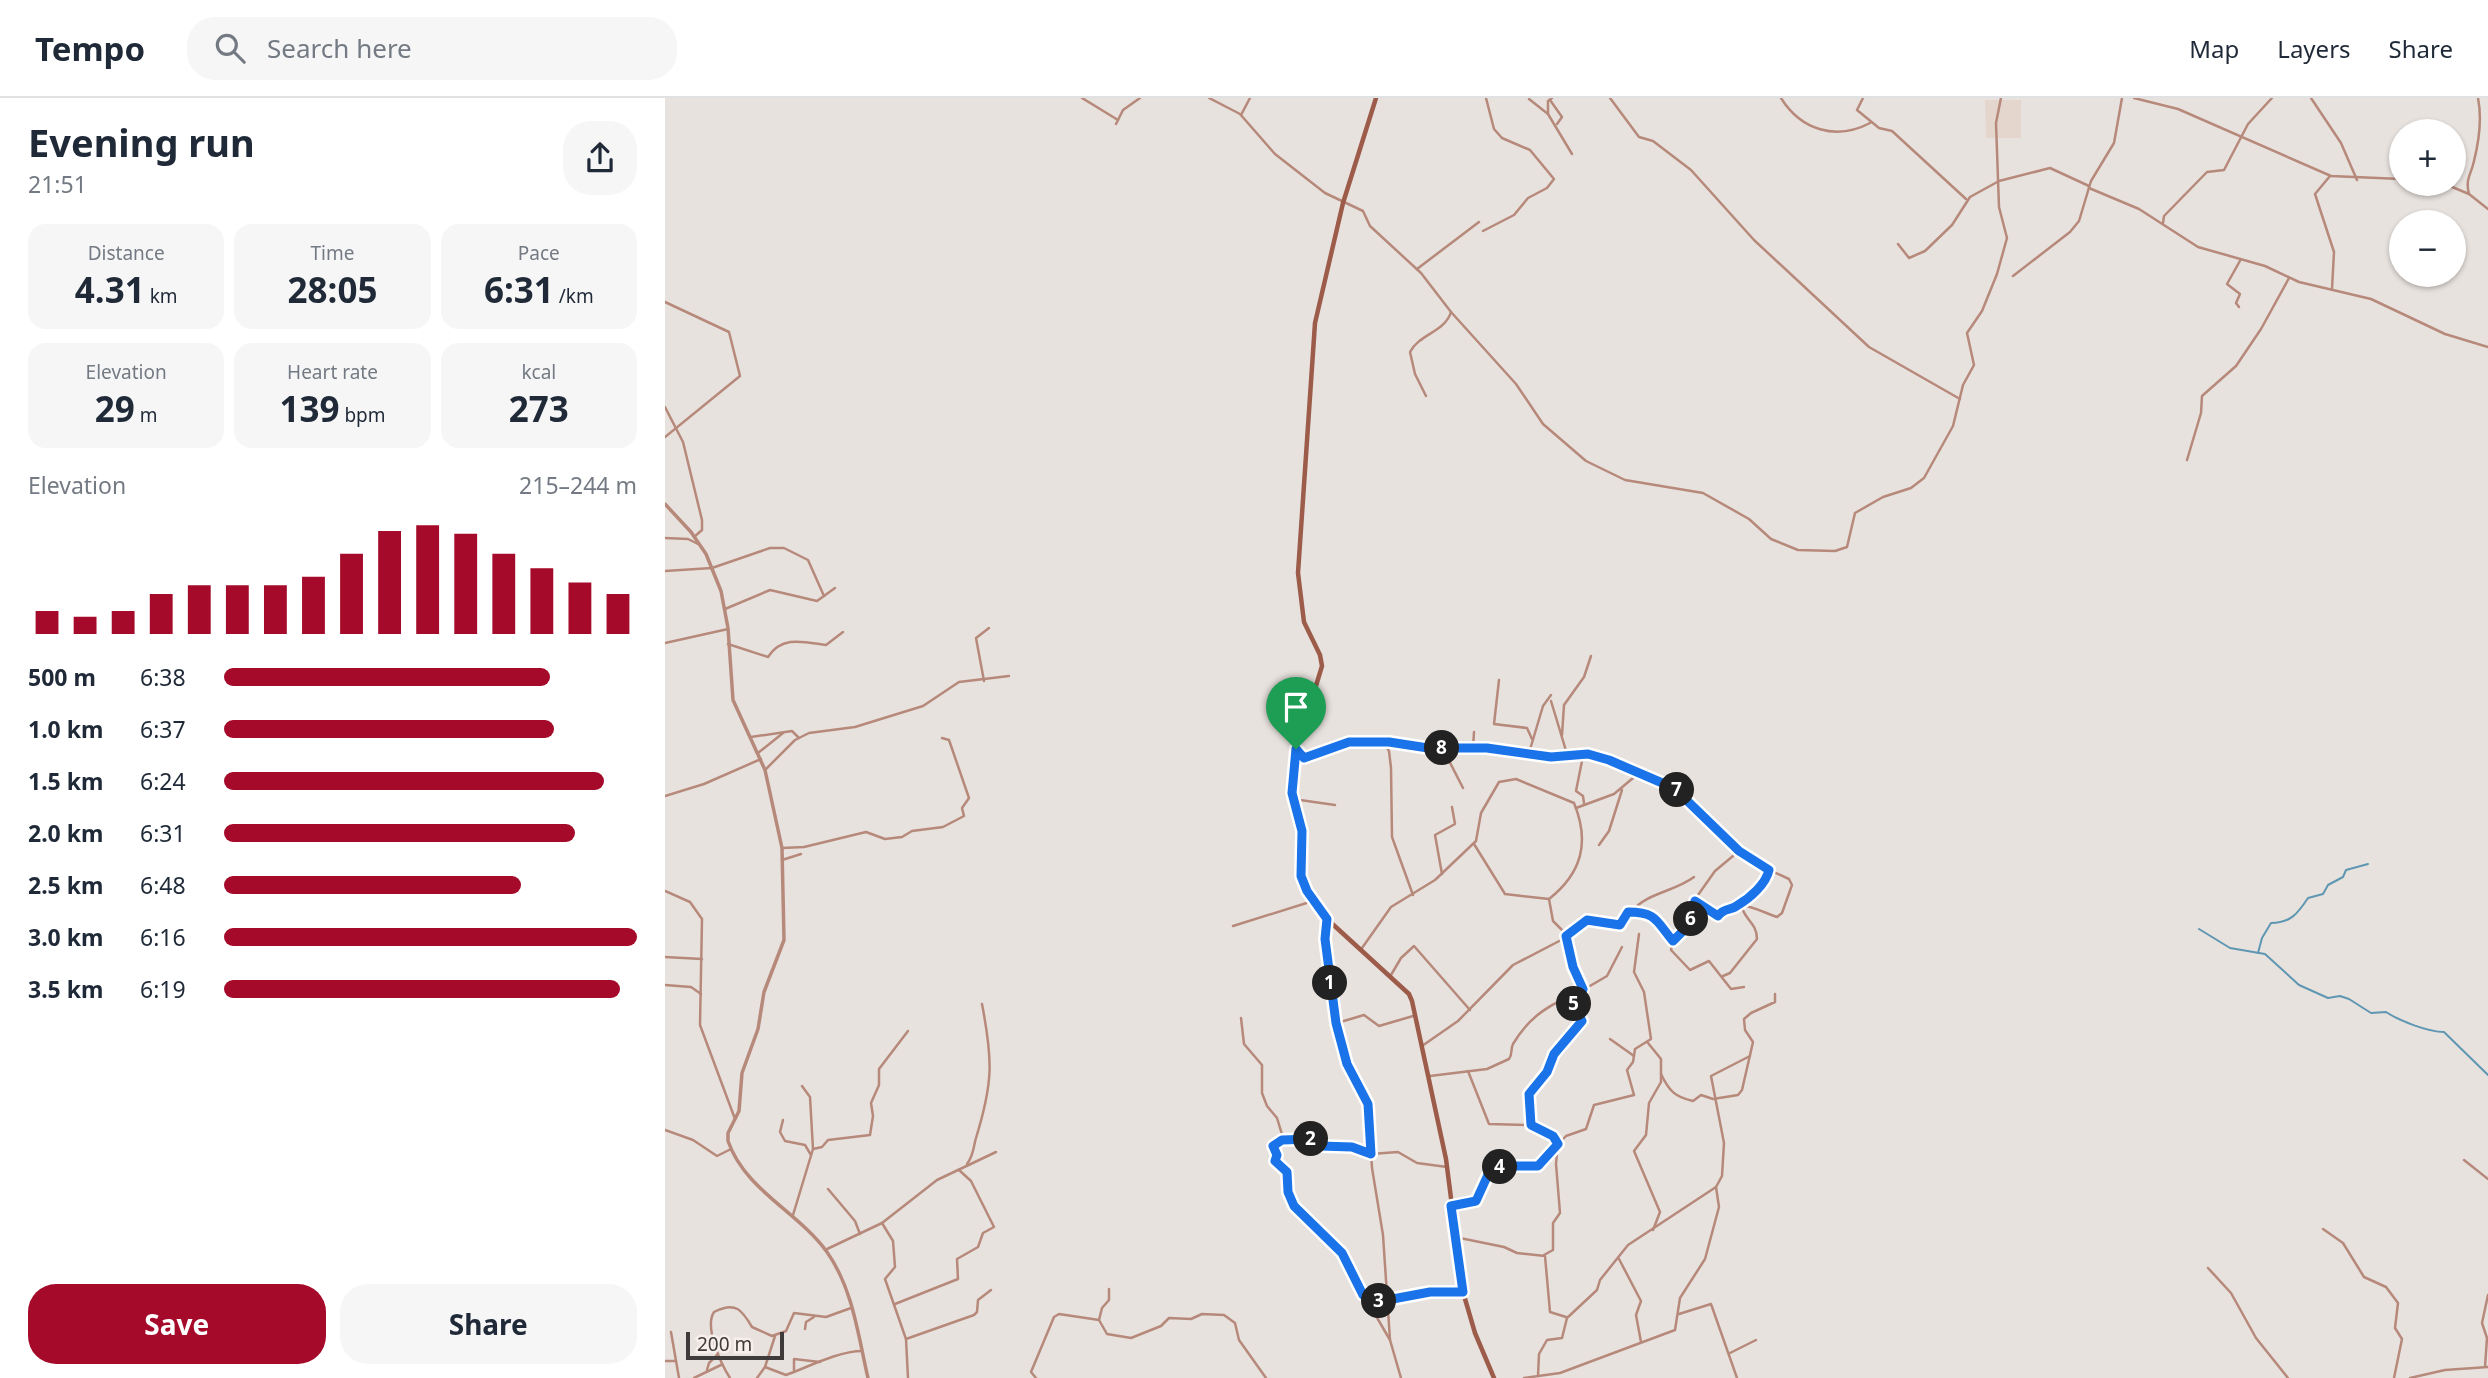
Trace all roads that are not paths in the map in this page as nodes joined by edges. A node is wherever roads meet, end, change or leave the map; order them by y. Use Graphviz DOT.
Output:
graph roads {
  1 [pos="1082,98"];
  2 [pos="1140,98"];
  3 [pos="1209,98"];
  4 [pos="1250,98"];
  5 [pos="1376,98"];
  6 [pos="1486,98"];
  7 [pos="1610,98"];
  8 [pos="1781,98"];
  9 [pos="1863,98"];
  10 [pos="2001,98"];
  11 [pos="2122,98"];
  12 [pos="2134,98"];
  13 [pos="2272,98"];
  14 [pos="2311,98"];
  15 [pos="2478,98"];
  16 [pos="1529,99"];
  17 [pos="1551,99"];
  18 [pos="1548,114"];
  19 [pos="1241,115"];
  20 [pos="1870,123"];
  21 [pos="1557,124"];
  22 [pos="2242,138"];
  23 [pos="1572,154"];
  24 [pos="2330,176"];
  25 [pos="2389,179"];
  26 [pos="2357,180"];
  27 [pos="1999,181"];
  28 [pos="2089,187"];
  29 [pos="2466,193"];
  30 [pos="2469,194"];
  31 [pos="1967,200"];
  32 [pos="1343,203"];
  33 [pos="2488,209"];
  34 [pos="1479,222"];
  35 [pos="2163,223"];
  36 [pos="1483,231"];
  37 [pos="1898,244"];
  38 [pos="2241,259"];
  39 [pos="1417,269"];
  40 [pos="2013,276"];
  41 [pos="2288,278"];
  42 [pos="2332,290"];
  43 [pos="665,302"];
  44 [pos="2239,307"];
  45 [pos="1451,312"];
  46 [pos="2488,347"];
  47 [pos="1426,396"];
  48 [pos="1959,399"];
  49 [pos="665,407"];
  50 [pos="675,429"];
  51 [pos="665,437"];
  52 [pos="2187,460"];
  53 [pos="665,504"];
  54 [pos="694,537"];
  55 [pos="665,538"];
  56 [pos="701,546"];
  57 [pos="712,568"];
  58 [pos="665,571"];
  59 [pos="835,588"];
  60 [pos="824,596"];
  61 [pos="725,609"];
  62 [pos="989,628"];
  63 [pos="728,629"];
  64 [pos="843,632"];
  65 [pos="665,643"];
  66 [pos="728,643"];
  67 [pos="1591,656"];
  68 [pos="1009,676"];
  69 [pos="1499,680"];
  70 [pos="984,681"];
  71 [pos="785,731"];
  72 [pos="1474,732"];
  73 [pos="1562,735"];
  74 [pos="751,737"];
  75 [pos="799,738"];
  76 [pos="942,738"];
  77 [pos="1532,739"];
  78 [pos="1384,743"];
  79 [pos="1440,748"];
  80 [pos="1473,748"];
  81 [pos="1296,749"];
  82 [pos="758,753"];
  83 [pos="1529,753"];
  84 [pos="1567,754"];
  85 [pos="1579,755"];
  86 [pos="1294,758"];
  87 [pos="1304,758"];
  88 [pos="761,759"];
  89 [pos="765,770"];
  90 [pos="1640,773"];
  91 [pos="1623,787"];
  92 [pos="1463,788"];
  93 [pos="665,796"];
  94 [pos="1293,799"];
  95 [pos="1584,804"];
  96 [pos="1335,805"];
  97 [pos="1452,807"];
  98 [pos="1576,808"];
  99 [pos="1474,844"];
  100 [pos="1599,845"];
  101 [pos="782,848"];
  102 [pos="1739,851"];
  103 [pos="801,854"];
  104 [pos="782,860"];
  105 [pos="1769,870"];
  106 [pos="1442,874"];
  107 [pos="1694,877"];
  108 [pos="665,891"];
  109 [pos="1413,895"];
  110 [pos="1549,899"];
  111 [pos="1313,901"];
  112 [pos="1695,901"];
  113 [pos="1741,904"];
  114 [pos="1631,912"];
  115 [pos="1327,919"];
  116 [pos="1233,926"];
  117 [pos="1639,934"];
  118 [pos="1566,937"];
  119 [pos="1673,941"];
  120 [pos="1622,947"];
  121 [pos="1362,948"];
  122 [pos="665,957"];
  123 [pos="702,959"];
  124 [pos="1390,976"];
  125 [pos="1723,976"];
  126 [pos="665,985"];
  127 [pos="1744,987"];
  128 [pos="1583,989"];
  129 [pos="701,994"];
  130 [pos="1775,994"];
  131 [pos="1569,996"];
  132 [pos="982,1004"];
  133 [pos="1470,1010"];
  134 [pos="1415,1015"];
  135 [pos="1241,1018"];
  136 [pos="1336,1023"];
  137 [pos="908,1031"];
  138 [pos="1610,1039"];
  139 [pos="1648,1043"];
  140 [pos="1421,1046"];
  141 [pos="1634,1056"];
  142 [pos="1750,1056"];
  143 [pos="1468,1071"];
  144 [pos="1661,1074"];
  145 [pos="1429,1077"];
  146 [pos="802,1086"];
  147 [pos="1713,1099"];
  148 [pos="735,1119"];
  149 [pos="783,1120"];
  150 [pos="1531,1125"];
  151 [pos="665,1130"];
  152 [pos="810,1133"];
  153 [pos="1282,1140"];
  154 [pos="805,1144"];
  155 [pos="1558,1144"];
  156 [pos="731,1149"];
  157 [pos="813,1149"];
  158 [pos="996,1152"];
  159 [pos="1371,1154"];
  160 [pos="811,1155"];
  161 [pos="2464,1160"];
  162 [pos="965,1166"];
  163 [pos="1447,1167"];
  164 [pos="959,1170"];
  165 [pos="2488,1179"];
  166 [pos="1716,1187"];
  167 [pos="828,1189"];
  168 [pos="1451,1206"];
  169 [pos="793,1215"];
  170 [pos="882,1223"];
  171 [pos="2323,1229"];
  172 [pos="1653,1230"];
  173 [pos="860,1234"];
  174 [pos="1455,1237"];
  175 [pos="825,1250"];
  176 [pos="1544,1255"];
  177 [pos="1618,1259"];
  178 [pos="2208,1268"];
  179 [pos="1109,1289"];
  180 [pos="991,1290"];
  181 [pos="1463,1292"];
  182 [pos="2488,1295"];
  183 [pos="1365,1297"];
  184 [pos="1387,1299"];
  185 [pos="895,1304"];
  186 [pos="852,1307"];
  187 [pos="1679,1314"];
  188 [pos="814,1317"];
  189 [pos="1567,1318"];
  190 [pos="1099,1320"];
  191 [pos="805,1329"];
  192 [pos="671,1332"];
  193 [pos="775,1336"];
  194 [pos="906,1339"];
  195 [pos="1390,1340"];
  196 [pos="1756,1340"];
  197 [pos="1641,1342"];
  198 [pos="862,1351"];
  199 [pos="718,1353"];
  200 [pos="1730,1353"];
  201 [pos="675,1361"];
  202 [pos="665,1362"];
  203 [pos="821,1362"];
  204 [pos="721,1365"];
  205 [pos="765,1367"];
  206 [pos="2486,1367"];
  207 [pos="707,1370"];
  208 [pos="792,1372"];
  209 [pos="1538,1376"];
  210 [pos="2420,1377"];
  211 [pos="678,1378"];
  212 [pos="694,1378"];
  213 [pos="730,1378"];
  214 [pos="757,1378"];
  215 [pos="791,1378"];
  216 [pos="868,1378"];
  217 [pos="908,1378"];
  218 [pos="1036,1378"];
  219 [pos="1266,1378"];
  220 [pos="1401,1378"];
  221 [pos="1494,1378"];
  222 [pos="1524,1378"];
  223 [pos="1737,1378"];
  224 [pos="2288,1378"];
  225 [pos="2394,1378"];
  226 [pos="2410,1378"];
  1 -- 2 [label="street"];
  3 -- 19 [label="street"];
  4 -- 19 [label="street"];
  5 -- 32 [label="main road"];
  6 -- 36 [label="street"];
  7 -- 48 [label="street"];
  8 -- 20 [label="street"];
  9 -- 20 [label="street"];
  10 -- 27 [label="street"];
  11 -- 28 [label="street"];
  12 -- 22 [label="street"];
  13 -- 22 [label="street"];
  14 -- 26 [label="street"];
  15 -- 30 [label="street"];
  16 -- 18 [label="street"];
  17 -- 18 [label="street"];
  17 -- 21 [label="street"];
  18 -- 21 [label="street"];
  19 -- 32 [label="street"];
  20 -- 31 [label="street"];
  21 -- 23 [label="street"];
  22 -- 24 [label="street"];
  22 -- 35 [label="street"];
  24 -- 26 [label="street"];
  24 -- 42 [label="street"];
  25 -- 26 [label="street"];
  27 -- 28 [label="street"];
  27 -- 31 [label="street"];
  27 -- 48 [label="street"];
  28 -- 35 [label="street"];
  28 -- 40 [label="street"];
  29 -- 30 [label="street"];
  30 -- 33 [label="street"];
  31 -- 37 [label="street"];
  32 -- 39 [label="street"];
  32 -- 81 [label="main road"];
  34 -- 39 [label="street"];
  35 -- 38 [label="street"];
  38 -- 41 [label="street"];
  38 -- 44 [label="street"];
  39 -- 45 [label="street"];
  41 -- 42 [label="street"];
  41 -- 52 [label="street"];
  42 -- 46 [label="street"];
  43 -- 50 [label="street"];
  45 -- 47 [label="street"];
  45 -- 48 [label="street"];
  49 -- 50 [label="street"];
  50 -- 51 [label="street"];
  50 -- 54 [label="street"];
  53 -- 54 [label="street"];
  54 -- 56 [label="street"];
  55 -- 56 [label="street"];
  56 -- 57 [label="street"];
  57 -- 58 [label="street"];
  57 -- 60 [label="street"];
  57 -- 61 [label="street"];
  59 -- 60 [label="street"];
  60 -- 61 [label="street"];
  61 -- 63 [label="street"];
  62 -- 70 [label="street"];
  63 -- 65 [label="street"];
  63 -- 66 [label="street"];
  64 -- 66 [label="street"];
  66 -- 74 [label="street"];
  67 -- 73 [label="street"];
  68 -- 70 [label="street"];
  69 -- 77 [label="street"];
  70 -- 75 [label="street"];
  71 -- 74 [label="street"];
  71 -- 75 [label="street"];
  71 -- 82 [label="street"];
  72 -- 80 [label="street"];
  73 -- 77 [label="street"];
  73 -- 84 [label="street"];
  74 -- 82 [label="street"];
  75 -- 89 [label="street"];
  76 -- 101 [label="street"];
  77 -- 83 [label="street"];
  78 -- 79 [label="street"];
  78 -- 87 [label="street"];
  78 -- 109 [label="street"];
  79 -- 80 [label="street"];
  79 -- 92 [label="street"];
  80 -- 83 [label="street"];
  81 -- 86 [label="main road"];
  81 -- 87 [label="street"];
  82 -- 88 [label="street"];
  83 -- 84 [label="street"];
  84 -- 85 [label="street"];
  85 -- 90 [label="street"];
  85 -- 95 [label="street"];
  86 -- 87 [label="street"];
  86 -- 94 [label="main road"];
  88 -- 89 [label="street"];
  88 -- 93 [label="street"];
  89 -- 101 [label="street"];
  90 -- 91 [label="street"];
  90 -- 102 [label="street"];
  91 -- 95 [label="street"];
  91 -- 100 [label="street"];
  94 -- 96 [label="street"];
  94 -- 111 [label="main road"];
  95 -- 98 [label="street"];
  97 -- 106 [label="street"];
  98 -- 99 [label="street"];
  98 -- 110 [label="street"];
  99 -- 106 [label="street"];
  99 -- 110 [label="street"];
  101 -- 104 [label="street"];
  102 -- 105 [label="street"];
  102 -- 112 [label="street"];
  103 -- 104 [label="street"];
  104 -- 148 [label="street"];
  105 -- 113 [label="street"];
  105 -- 113 [label="street"];
  106 -- 109 [label="street"];
  107 -- 114 [label="street"];
  108 -- 123 [label="street"];
  109 -- 121 [label="street"];
  110 -- 118 [label="street"];
  111 -- 115 [label="main road"];
  111 -- 116 [label="street"];
  112 -- 113 [label="street"];
  112 -- 119 [label="street"];
  113 -- 125 [label="street"];
  114 -- 118 [label="street"];
  114 -- 119 [label="street"];
  115 -- 121 [label="main road"];
  115 -- 136 [label="street"];
  117 -- 139 [label="street"];
  118 -- 128 [label="street"];
  118 -- 133 [label="street"];
  119 -- 125 [label="street"];
  120 -- 128 [label="street"];
  121 -- 124 [label="main road"];
  122 -- 123 [label="street"];
  123 -- 129 [label="street"];
  124 -- 133 [label="street"];
  124 -- 134 [label="main road"];
  125 -- 127 [label="street"];
  126 -- 129 [label="street"];
  128 -- 131 [label="street"];
  129 -- 148 [label="street"];
  130 -- 142 [label="street"];
  131 -- 143 [label="street"];
  131 -- 150 [label="street"];
  132 -- 162 [label="street"];
  133 -- 140 [label="street"];
  134 -- 136 [label="street"];
  134 -- 140 [label="main road"];
  135 -- 153 [label="street"];
  136 -- 159 [label="street"];
  137 -- 157 [label="street"];
  138 -- 141 [label="street"];
  139 -- 141 [label="street"];
  139 -- 144 [label="street"];
  140 -- 145 [label="main road"];
  141 -- 155 [label="street"];
  142 -- 147 [label="street"];
  142 -- 147 [label="street"];
  143 -- 145 [label="street"];
  143 -- 150 [label="street"];
  144 -- 147 [label="street"];
  144 -- 172 [label="street"];
  145 -- 163 [label="main road"];
  146 -- 152 [label="street"];
  147 -- 166 [label="street"];
  148 -- 156 [label="street"];
  149 -- 154 [label="street"];
  150 -- 155 [label="street"];
  151 -- 156 [label="street"];
  152 -- 154 [label="street"];
  152 -- 157 [label="street"];
  153 -- 159 [label="street"];
  153 -- 183 [label="street"];
  154 -- 160 [label="street"];
  155 -- 168 [label="street"];
  155 -- 176 [label="street"];
  156 -- 169 [label="street"];
  157 -- 160 [label="street"];
  158 -- 162 [label="street"];
  159 -- 163 [label="street"];
  159 -- 184 [label="street"];
  160 -- 169 [label="street"];
  161 -- 165 [label="street"];
  162 -- 164 [label="street"];
  163 -- 168 [label="main road"];
  164 -- 170 [label="street"];
  164 -- 185 [label="street"];
  166 -- 172 [label="street"];
  166 -- 187 [label="street"];
  167 -- 173 [label="street"];
  168 -- 174 [label="main road"];
  169 -- 175 [label="street"];
  170 -- 173 [label="street"];
  170 -- 185 [label="street"];
  171 -- 225 [label="street"];
  172 -- 177 [label="street"];
  173 -- 175 [label="street"];
  174 -- 176 [label="street"];
  174 -- 181 [label="main road"];
  175 -- 186 [label="street"];
  176 -- 189 [label="street"];
  177 -- 189 [label="street"];
  177 -- 197 [label="street"];
  178 -- 224 [label="street"];
  179 -- 190 [label="street"];
  180 -- 194 [label="street"];
  181 -- 184 [label="street"];
  181 -- 221 [label="main road"];
  182 -- 206 [label="street"];
  183 -- 184 [label="street"];
  183 -- 195 [label="street"];
  184 -- 195 [label="street"];
  185 -- 194 [label="street"];
  186 -- 188 [label="street"];
  186 -- 198 [label="street"];
  187 -- 197 [label="street"];
  187 -- 200 [label="street"];
  188 -- 191 [label="street"];
  188 -- 193 [label="street"];
  189 -- 209 [label="street"];
  190 -- 218 [label="street"];
  190 -- 219 [label="street"];
  192 -- 201 [label="street"];
  193 -- 199 [label="street"];
  193 -- 205 [label="street"];
  194 -- 217 [label="street"];
  195 -- 220 [label="street"];
  196 -- 200 [label="street"];
  197 -- 209 [label="street"];
  198 -- 203 [label="street"];
  198 -- 216 [label="street"];
  199 -- 204 [label="street"];
  199 -- 207 [label="street"];
  200 -- 223 [label="street"];
  201 -- 202 [label="street"];
  201 -- 211 [label="street"];
  203 -- 208 [label="street"];
  203 -- 208 [label="street"];
  204 -- 207 [label="street"];
  204 -- 213 [label="street"];
  205 -- 208 [label="street"];
  205 -- 214 [label="street"];
  206 -- 210 [label="street"];
  207 -- 212 [label="street"];
  208 -- 215 [label="street"];
  209 -- 222 [label="street"];
  210 -- 226 [label="street"];
}
